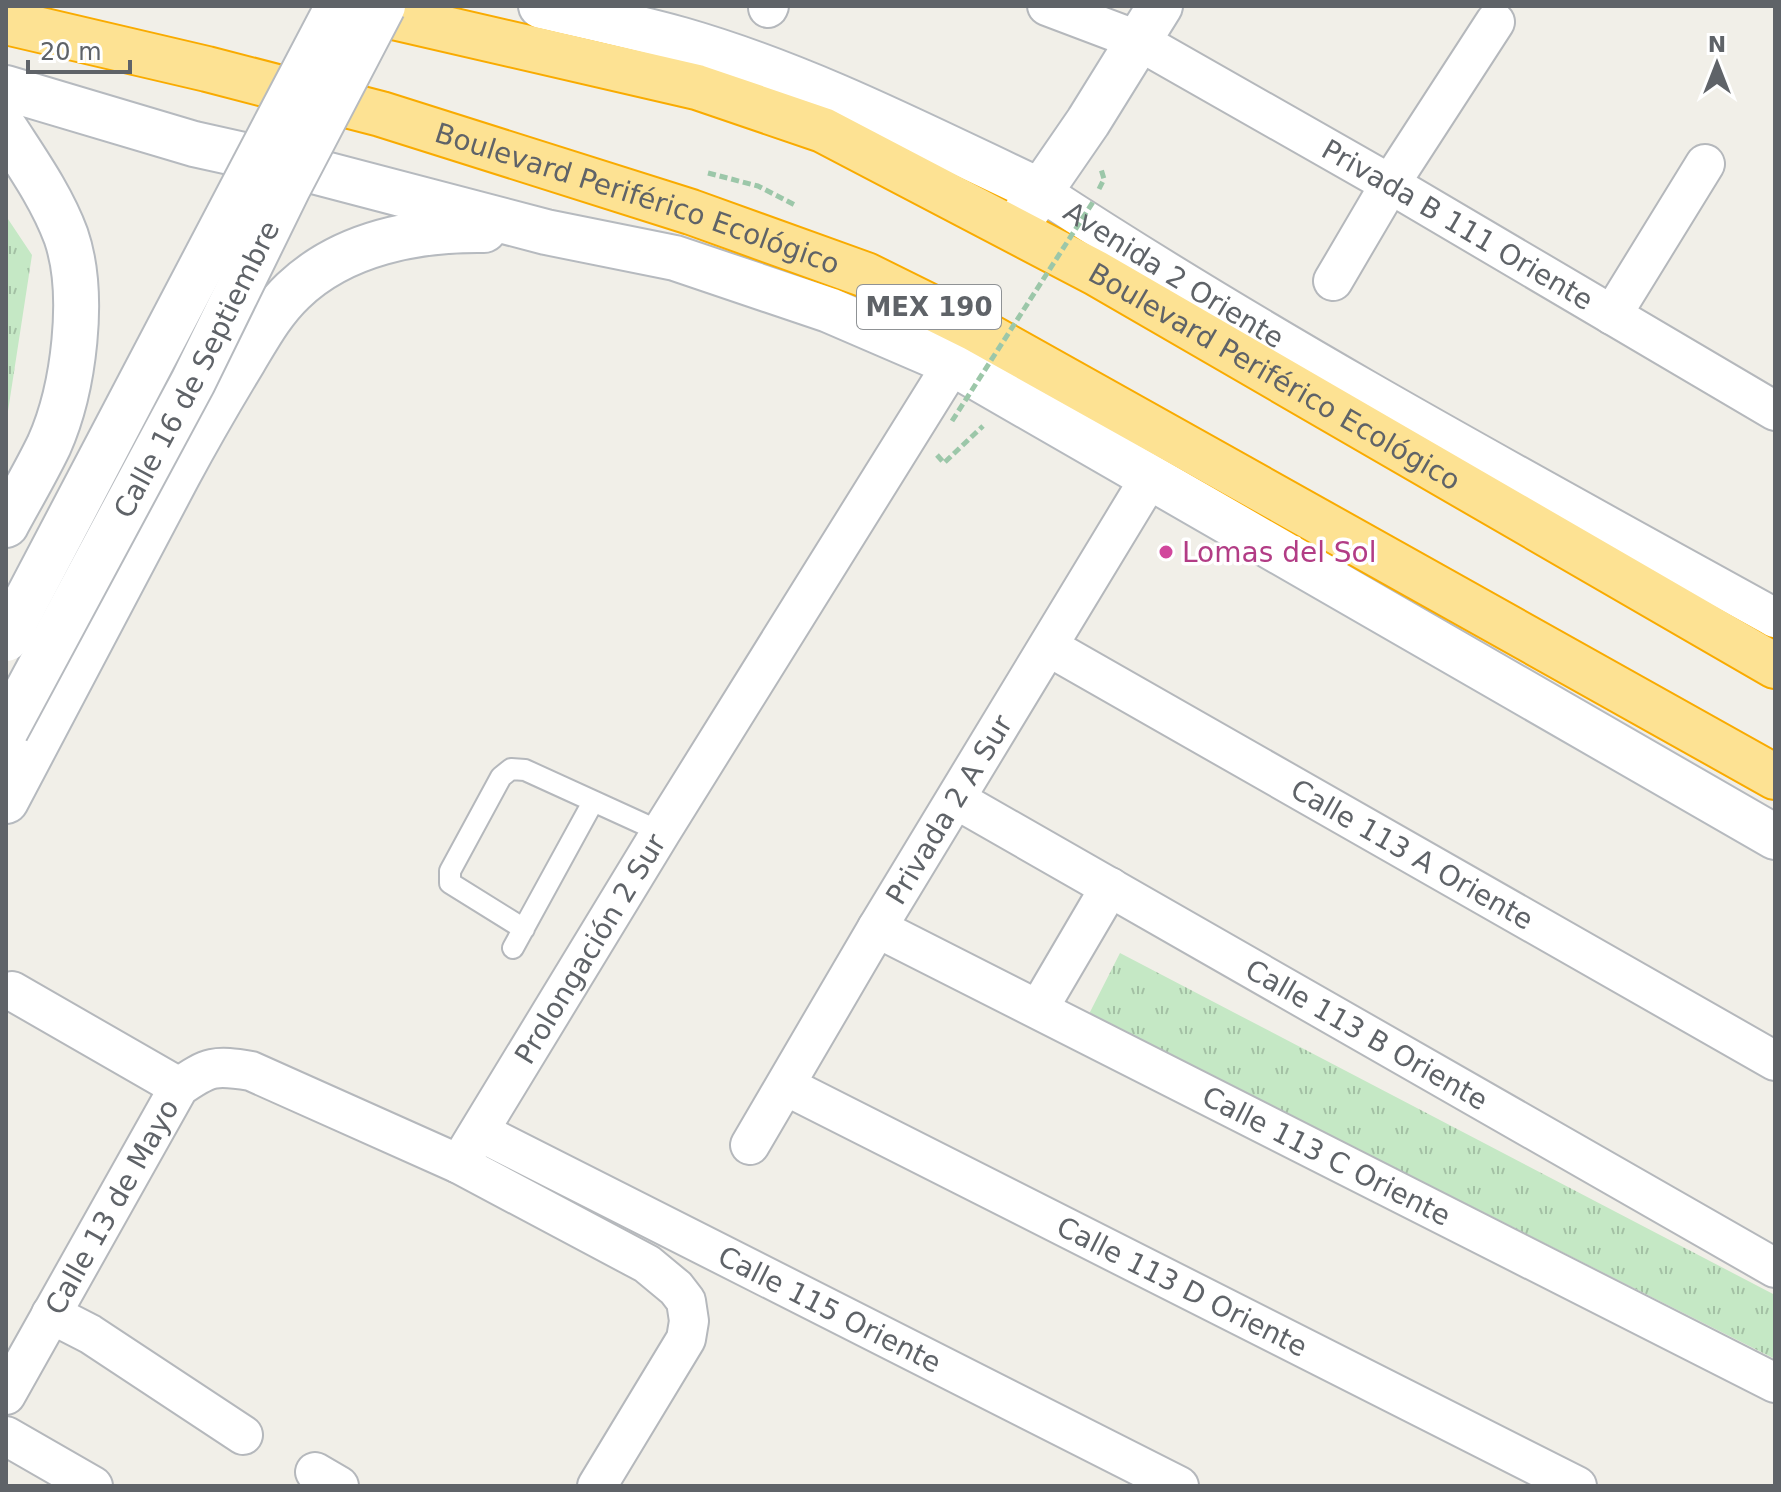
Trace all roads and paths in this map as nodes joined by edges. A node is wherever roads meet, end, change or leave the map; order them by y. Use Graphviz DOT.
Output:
graph roads {
  1 [pos="338,6"];
  2 [pos="346,6"];
  3 [pos="383,6"];
  4 [pos="541,6"];
  5 [pos="656,6"];
  6 [pos="1047,6"];
  7 [pos="6,22"];
  8 [pos="1495,22"];
  9 [pos="1148,23"];
  10 [pos="684,41"];
  11 [pos="6,88"];
  12 [pos="6,130"];
  13 [pos="1705,164"];
  14 [pos="1390,184"];
  15 [pos="1040,191"];
  16 [pos="1093,202"];
  17 [pos="1013,231"];
  18 [pos="546,232"];
  19 [pos="1333,281"];
  20 [pos="1612,315"];
  21 [pos="964,346"];
  22 [pos="1775,411"];
  23 [pos="986,422"];
  24 [pos="947,433"];
  25 [pos="942,445"];
  26 [pos="1151,476"];
  27 [pos="6,525"];
  28 [pos="1775,618"];
  29 [pos="6,639"];
  30 [pos="1049,647"];
  31 [pos="1775,666"];
  32 [pos="6,730"];
  33 [pos="1775,777"];
  34 [pos="957,800"];
  35 [pos="6,801"];
  36 [pos="593,802"];
  37 [pos="661,832"];
  38 [pos="1775,837"];
  39 [pos="1110,887"];
  40 [pos="877,928"];
  41 [pos="524,929"];
  42 [pos="513,948"];
  43 [pos="12,991"];
  44 [pos="1039,1008"];
  45 [pos="1775,1061"];
  46 [pos="786,1086"];
  47 [pos="179,1087"];
  48 [pos="480,1132"];
  49 [pos="750,1145"];
  50 [pos="459,1164"];
  51 [pos="1775,1268"];
  52 [pos="51,1314"];
  53 [pos="1775,1383"];
  54 [pos="6,1395"];
  55 [pos="243,1435"];
  56 [pos="6,1436"];
  57 [pos="93,1486"];
  58 [pos="597,1486"];
  59 [pos="1179,1486"];
  60 [pos="1577,1486"];
  1 -- 29 [label="main road, Calle 16 de Septiembre, bridge"];
  2 -- 17 [label="highway, Boulevard Periférico Ecológico"];
  3 -- 32 [label="main road, Calle 16 de Septiembre, bridge"];
  4 -- 10 [label="main road, Avenida 2 Oriente"];
  5 -- 10 [label="main road"];
  6 -- 9 [label="street, Privada B 111 Oriente"];
  7 -- 21 [label="highway, Boulevard Periférico Ecológico / MEX 190"];
  8 -- 14 [label="street"];
  9 -- 14 [label="street, Privada B 111 Oriente"];
  9 -- 15 [label="main road"];
  10 -- 15 [label="main road, Avenida 2 Oriente"];
  11 -- 18 [label="main road"];
  12 -- 27 [label="main road"];
  13 -- 20 [label="street"];
  14 -- 19 [label="street"];
  14 -- 20 [label="street, Privada B 111 Oriente"];
  15 -- 17 [label="main road"];
  15 -- 28 [label="street, Avenida 2 Oriente"];
  16 -- 24 [label="path, bridge"];
  17 -- 31 [label="highway, Boulevard Periférico Ecológico"];
  18 -- 21 [label="main road"];
  18 -- 35 [label="main road"];
  20 -- 22 [label="street, Privada B 111 Oriente"];
  21 -- 26 [label="main road"];
  21 -- 33 [label="highway, Boulevard Periférico Ecológico / MEX 190"];
  21 -- 37 [label="street, Prolongación 2 Sur"];
  23 -- 25 [label="path"];
  26 -- 30 [label="street, Privada 2 A Sur"];
  26 -- 38 [label="main road"];
  30 -- 34 [label="street, Privada 2 A Sur"];
  30 -- 45 [label="street, Calle 113 A Oriente"];
  34 -- 39 [label="street, Calle 113 B Oriente"];
  34 -- 40 [label="street, Privada 2 A Sur"];
  36 -- 37 [label="lane"];
  36 -- 41 [label="lane"];
  36 -- 41 [label="lane"];
  37 -- 48 [label="street, Prolongación 2 Sur"];
  39 -- 44 [label="street"];
  39 -- 51 [label="street, Calle 113 B Oriente"];
  40 -- 44 [label="street, Calle 113 C Oriente"];
  40 -- 46 [label="street, Privada 2 A Sur"];
  41 -- 42 [label="lane"];
  43 -- 47 [label="street"];
  44 -- 53 [label="street, Calle 113 C Oriente"];
  46 -- 49 [label="street, Privada 2 A Sur"];
  46 -- 60 [label="street, Calle 113 D Oriente"];
  47 -- 50 [label="street, Calle 13 de Mayo"];
  47 -- 52 [label="street, Calle 13 de Mayo"];
  48 -- 50 [label="street, Prolongación 2 Sur"];
  48 -- 59 [label="street, Calle 115 Oriente"];
  50 -- 58 [label="street"];
  52 -- 54 [label="street, Calle 13 de Mayo"];
  52 -- 55 [label="street"];
  56 -- 57 [label="street"];
}
